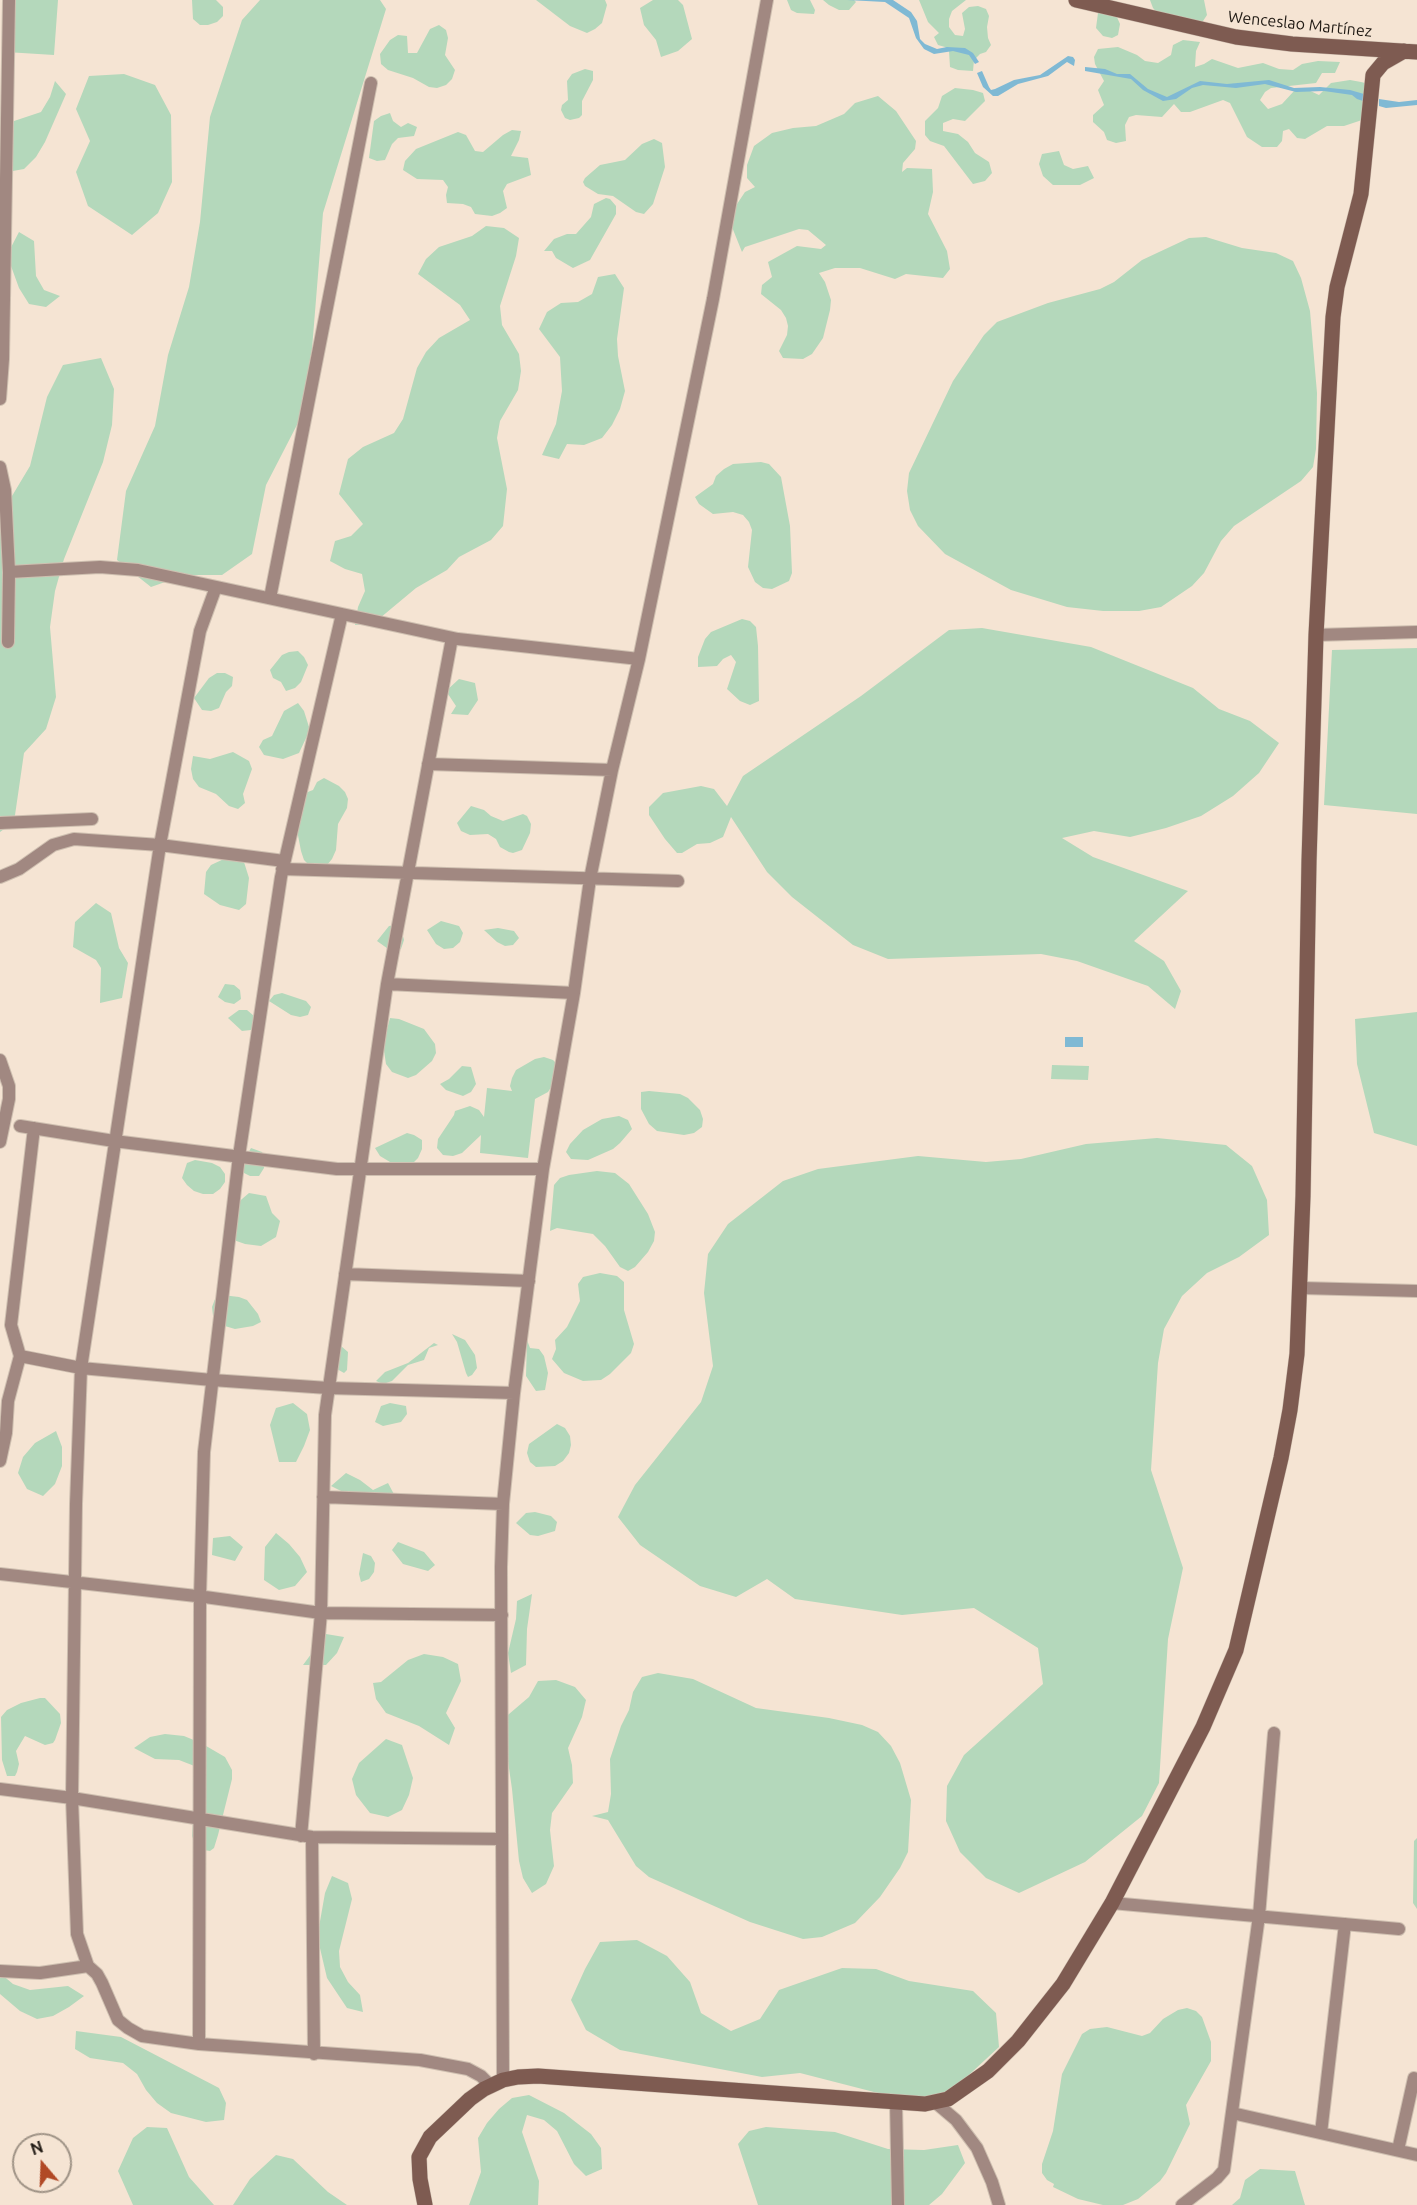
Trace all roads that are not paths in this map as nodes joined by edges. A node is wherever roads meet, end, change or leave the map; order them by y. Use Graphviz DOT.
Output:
graph roads {
  1 [pos="9,0"];
  2 [pos="766,0"];
  3 [pos="1076,0"];
  4 [pos="1349,48"];
  5 [pos="1410,52"];
  6 [pos="1373,75"];
  7 [pos="371,83"];
  8 [pos="0,399"];
  9 [pos="0,469"];
  10 [pos="9,572"];
  11 [pos="216,587"];
  12 [pos="270,598"];
  13 [pos="342,614"];
  14 [pos="1417,632"];
  15 [pos="1316,635"];
  16 [pos="452,638"];
  17 [pos="8,642"];
  18 [pos="639,659"];
  19 [pos="429,764"];
  20 [pos="612,770"];
  21 [pos="92,819"];
  22 [pos="0,823"];
  23 [pos="160,845"];
  24 [pos="283,865"];
  25 [pos="408,874"];
  26 [pos="1,879"];
  27 [pos="590,879"];
  28 [pos="678,881"];
  29 [pos="387,984"];
  30 [pos="574,993"];
  31 [pos="0,1060"];
  32 [pos="20,1126"];
  33 [pos="34,1128"];
  34 [pos="114,1141"];
  35 [pos="0,1142"];
  36 [pos="239,1156"];
  37 [pos="360,1169"];
  38 [pos="543,1169"];
  39 [pos="345,1274"];
  40 [pos="529,1281"];
  41 [pos="1301,1288"];
  42 [pos="1417,1291"];
  43 [pos="20,1356"];
  44 [pos="81,1368"];
  45 [pos="212,1380"];
  46 [pos="328,1388"];
  47 [pos="514,1392"];
  48 [pos="0,1461"];
  49 [pos="323,1497"];
  50 [pos="503,1504"];
  51 [pos="0,1574"];
  52 [pos="76,1583"];
  53 [pos="200,1597"];
  54 [pos="321,1613"];
  55 [pos="502,1615"];
  56 [pos="1274,1733"];
  57 [pos="0,1789"];
  58 [pos="72,1798"];
  59 [pos="199,1820"];
  60 [pos="306,1836"];
  61 [pos="502,1839"];
  62 [pos="1112,1903"];
  63 [pos="1259,1916"];
  64 [pos="1345,1924"];
  65 [pos="1399,1929"];
  66 [pos="88,1966"];
  67 [pos="0,1971"];
  68 [pos="199,2044"];
  69 [pos="314,2054"];
  70 [pos="1414,2079"];
  71 [pos="497,2083"];
  72 [pos="896,2102"];
  73 [pos="936,2103"];
  74 [pos="1232,2113"];
  75 [pos="1321,2133"];
  76 [pos="1398,2150"];
  77 [pos="1417,2154"];
  78 [pos="425,2205"];
  79 [pos="898,2205"];
  80 [pos="999,2205"];
  81 [pos="1182,2205"];
  1 -- 8 [label="street"];
  2 -- 18 [label="street"];
  3 -- 4 [label="street, Wenceslao Martínez"];
  4 -- 5 [label="street, Wenceslao Martínez"];
  4 -- 6 [label="street"];
  5 -- 6 [label="street"];
  6 -- 15 [label="street"];
  7 -- 12 [label="street"];
  9 -- 10 [label="street"];
  10 -- 11 [label="street"];
  10 -- 17 [label="street"];
  11 -- 12 [label="street"];
  11 -- 23 [label="street"];
  12 -- 13 [label="street"];
  13 -- 16 [label="street"];
  13 -- 24 [label="street"];
  14 -- 15 [label="street"];
  15 -- 41 [label="street"];
  16 -- 18 [label="street"];
  16 -- 19 [label="street"];
  18 -- 20 [label="street"];
  19 -- 20 [label="street"];
  19 -- 25 [label="street"];
  20 -- 27 [label="street"];
  21 -- 22 [label="street"];
  23 -- 24 [label="street"];
  23 -- 26 [label="street"];
  23 -- 34 [label="street"];
  24 -- 25 [label="street"];
  24 -- 36 [label="street"];
  25 -- 27 [label="street"];
  25 -- 29 [label="street"];
  27 -- 28 [label="street"];
  27 -- 30 [label="street"];
  29 -- 30 [label="street"];
  29 -- 37 [label="street"];
  30 -- 38 [label="street"];
  31 -- 35 [label="street"];
  32 -- 33 [label="street"];
  33 -- 34 [label="street"];
  33 -- 43 [label="street"];
  34 -- 36 [label="street"];
  34 -- 44 [label="street"];
  36 -- 37 [label="street"];
  36 -- 45 [label="street"];
  37 -- 38 [label="street"];
  37 -- 39 [label="street"];
  38 -- 40 [label="street"];
  39 -- 40 [label="street"];
  39 -- 46 [label="street"];
  40 -- 47 [label="street"];
  41 -- 42 [label="street"];
  41 -- 62 [label="street"];
  43 -- 44 [label="street"];
  43 -- 48 [label="street"];
  44 -- 45 [label="street"];
  44 -- 52 [label="street"];
  45 -- 46 [label="street"];
  45 -- 53 [label="street"];
  46 -- 47 [label="street"];
  46 -- 49 [label="street"];
  47 -- 50 [label="street"];
  49 -- 50 [label="street"];
  49 -- 54 [label="street"];
  50 -- 55 [label="street"];
  51 -- 52 [label="street"];
  52 -- 53 [label="street"];
  52 -- 58 [label="street"];
  53 -- 54 [label="street"];
  53 -- 59 [label="street"];
  54 -- 55 [label="street"];
  54 -- 60 [label="street"];
  55 -- 61 [label="street"];
  56 -- 63 [label="street"];
  57 -- 58 [label="street"];
  58 -- 59 [label="street"];
  58 -- 66 [label="street"];
  59 -- 60 [label="street"];
  59 -- 68 [label="street"];
  60 -- 61 [label="street"];
  60 -- 69 [label="street"];
  61 -- 71 [label="street"];
  62 -- 63 [label="street"];
  62 -- 73 [label="street"];
  63 -- 64 [label="street"];
  63 -- 74 [label="street"];
  64 -- 65 [label="street"];
  64 -- 75 [label="street"];
  66 -- 67 [label="street"];
  66 -- 68 [label="street"];
  68 -- 69 [label="street"];
  69 -- 71 [label="street"];
  70 -- 76 [label="street"];
  71 -- 72 [label="street"];
  71 -- 78 [label="street"];
  72 -- 73 [label="street"];
  72 -- 79 [label="street"];
  73 -- 80 [label="street"];
  74 -- 75 [label="street"];
  74 -- 81 [label="street"];
  75 -- 76 [label="street"];
  76 -- 77 [label="street"];
}
